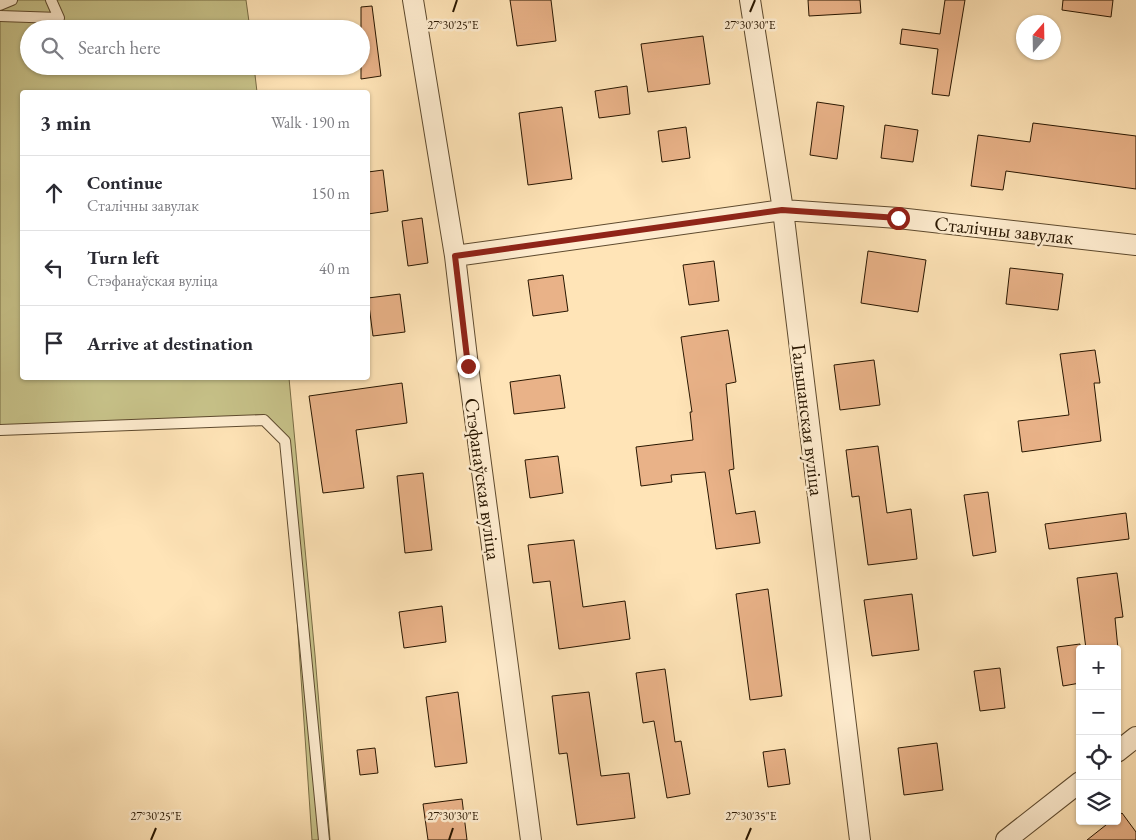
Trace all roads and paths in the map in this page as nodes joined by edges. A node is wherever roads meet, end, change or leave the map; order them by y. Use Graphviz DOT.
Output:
graph roads {
  1 [pos="12,0"];
  2 [pos="51,0"];
  3 [pos="413,0"];
  4 [pos="750,0"];
  5 [pos="0,5"];
  6 [pos="0,16"];
  7 [pos="782,210"];
  8 [pos="1136,245"];
  9 [pos="455,256"];
  10 [pos="0,430"];
  11 [pos="1136,737"];
  12 [pos="1121,749"];
  13 [pos="1076,785"];
  14 [pos="324,840"];
  15 [pos="531,840"];
  16 [pos="860,840"];
  17 [pos="1006,840"];
  1 -- 5 [label="lane"];
  2 -- 6 [label="lane"];
  3 -- 9 [label="street, Стэфанаўская вуліца"];
  4 -- 7 [label="street, Гальшанская вуліца"];
  7 -- 8 [label="street, Сталічны завулак"];
  7 -- 9 [label="street, Сталічны завулак"];
  7 -- 16 [label="street, Гальшанская вуліца"];
  9 -- 15 [label="street, Стэфанаўская вуліца"];
  10 -- 14 [label="lane"];
  11 -- 12 [label="street"];
  13 -- 17 [label="street"];
}
